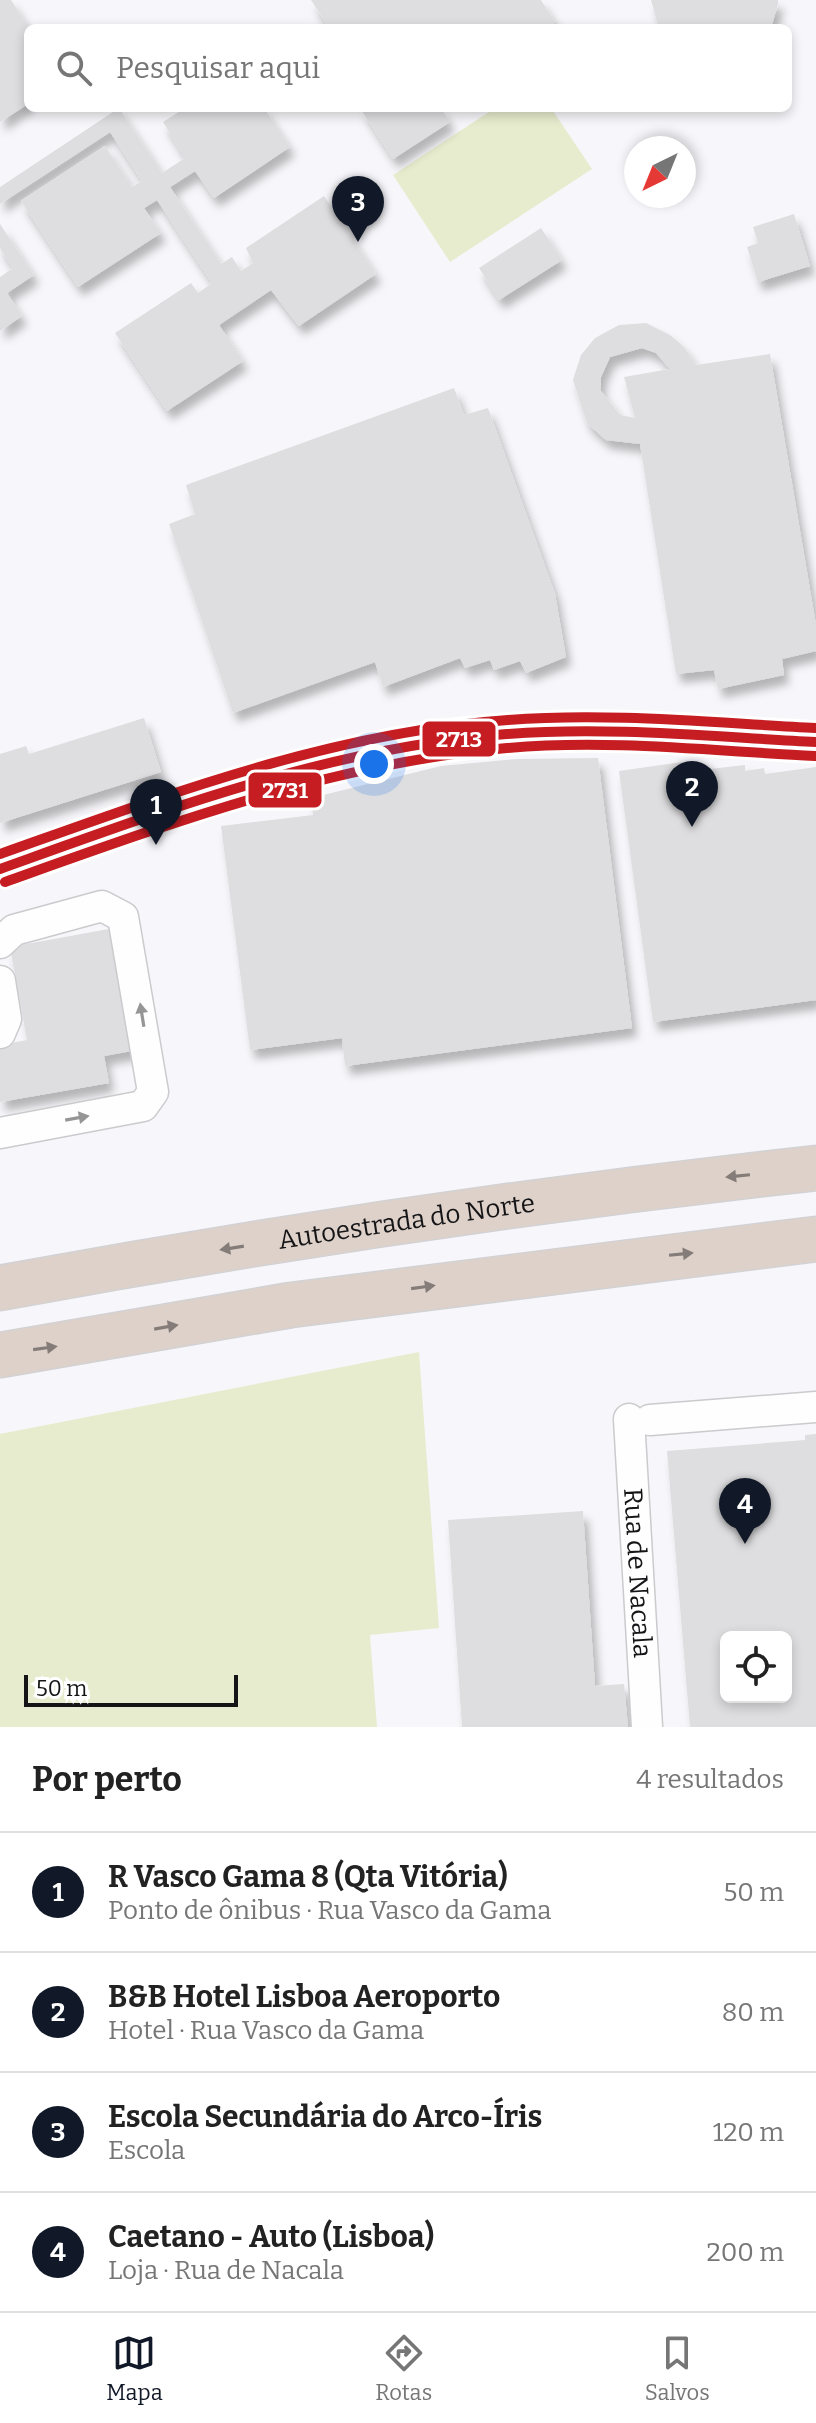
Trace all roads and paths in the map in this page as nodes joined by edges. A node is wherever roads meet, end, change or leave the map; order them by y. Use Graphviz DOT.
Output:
graph roads {
  1 [pos="816,742"];
  2 [pos="0,869"];
  3 [pos="0,943"];
  4 [pos="0,981"];
  5 [pos="0,1033"];
  6 [pos="0,1133"];
  7 [pos="816,1168"];
  8 [pos="816,1239"];
  9 [pos="0,1265"];
  10 [pos="124,1265"];
  11 [pos="0,1288"];
  12 [pos="0,1355"];
  13 [pos="816,1407"];
  14 [pos="647,1727"];
  1 -- 2 [label="street"];
  6 -- 3 [label="street, one-way"];
  4 -- 5 [label="street"];
  7 -- 10 [label="highway, Autoestrada do Norte, one-way"];
  12 -- 8 [label="highway, one-way"];
  9 -- 10 [label="highway"];
  10 -- 11 [label="highway, Autoestrada do Norte"];
  13 -- 14 [label="street, Rua de Nacala"];
}
